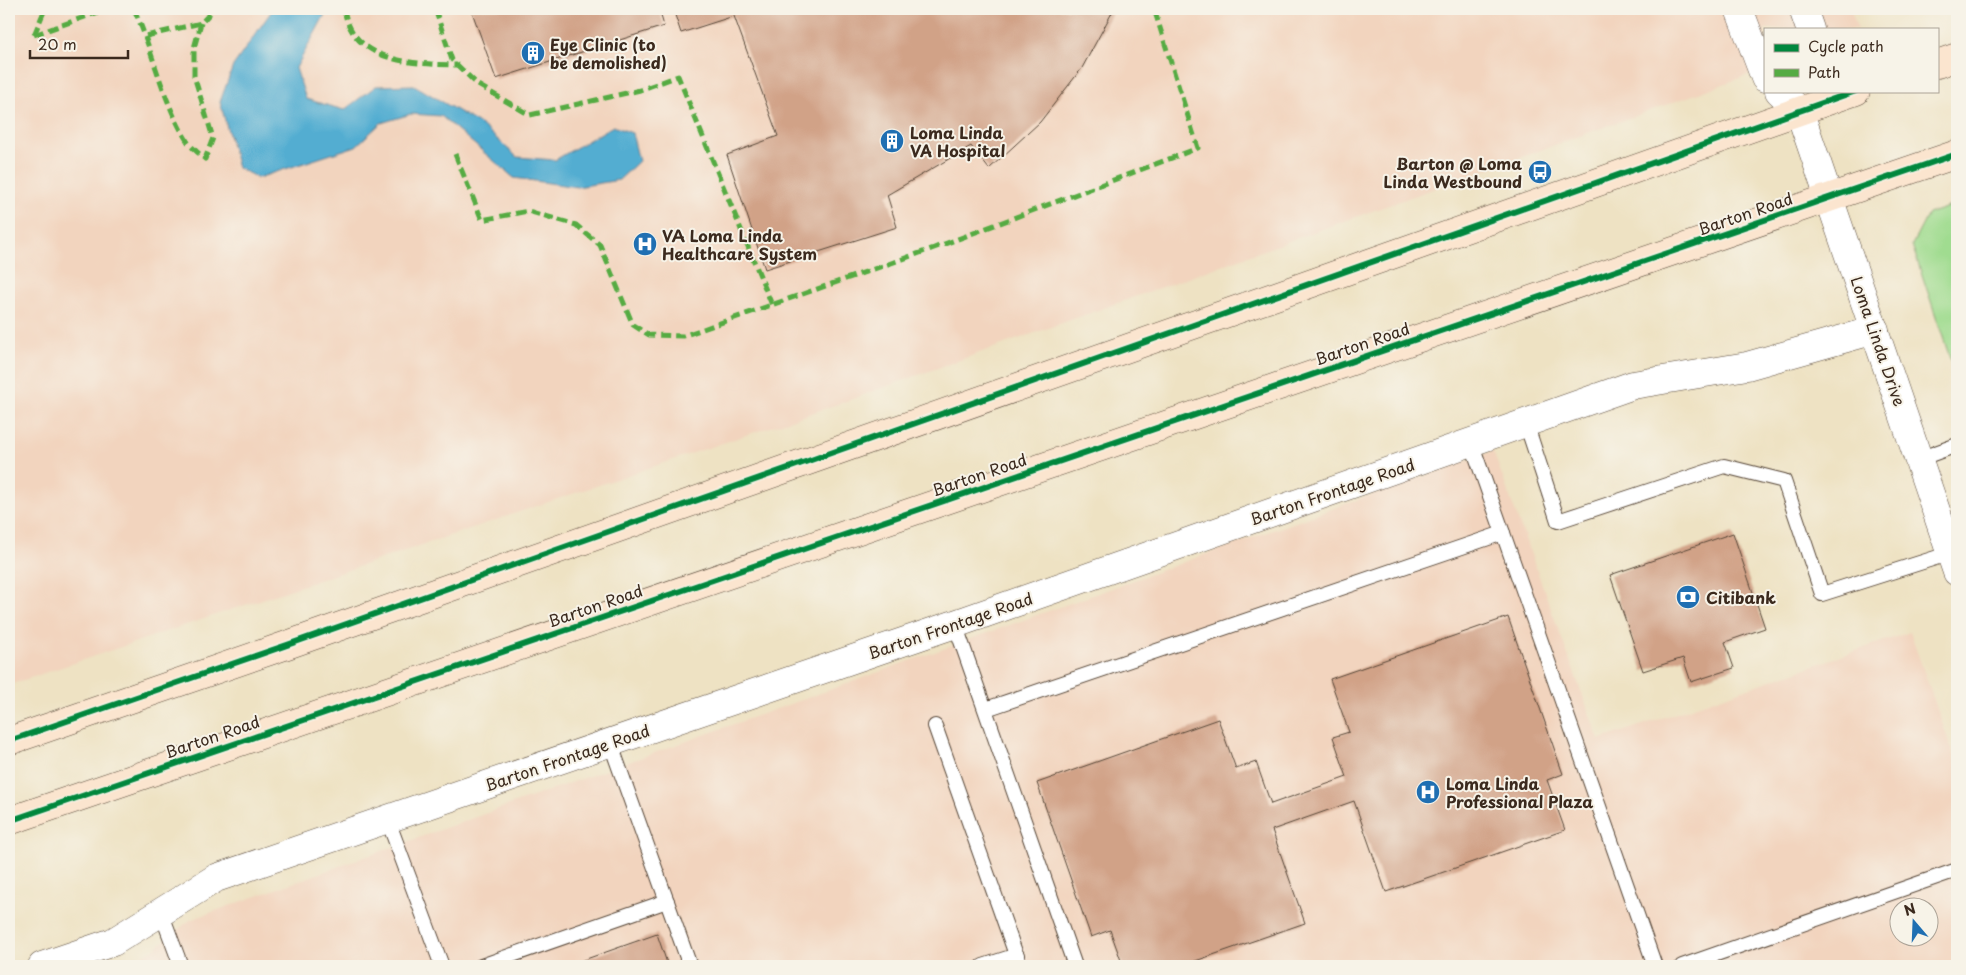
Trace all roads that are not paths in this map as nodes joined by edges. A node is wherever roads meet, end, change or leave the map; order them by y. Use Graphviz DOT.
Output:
graph roads {
  1 [pos="1739,9"];
  2 [pos="1803,9"];
  3 [pos="1810,28"];
  4 [pos="1957,57"];
  5 [pos="1938,64"];
  6 [pos="1764,75"];
  7 [pos="1781,92"];
  8 [pos="1851,92"];
  9 [pos="1803,101"];
  10 [pos="1957,154"];
  11 [pos="1829,200"];
  12 [pos="1875,330"];
  13 [pos="1526,423"];
  14 [pos="1471,442"];
  15 [pos="1957,445"];
  16 [pos="1919,459"];
  17 [pos="1503,533"];
  18 [pos="1954,562"];
  19 [pos="955,624"];
  20 [pos="986,709"];
  21 [pos="936,726"];
  22 [pos="9,741"];
  23 [pos="610,742"];
  24 [pos="387,818"];
  25 [pos="9,820"];
  26 [pos="1957,870"];
  27 [pos="667,901"];
  28 [pos="162,912"];
  29 [pos="1018,961"];
  30 [pos="42,966"];
  31 [pos="181,966"];
  32 [pos="442,966"];
  33 [pos="481,966"];
  34 [pos="690,966"];
  35 [pos="983,966"];
  36 [pos="1075,966"];
  37 [pos="1655,966"];
  38 [pos="1682,966"];
  1 -- 6 [label="street"];
  2 -- 3 [label="street"];
  4 -- 5 [label="main road"];
  7 -- 9 [label="street, Loma Linda Drive"];
  8 -- 9 [label="main road"];
  9 -- 11 [label="street, Loma Linda Drive"];
  9 -- 22 [label="main road"];
  10 -- 11 [label="main road, Barton Road"];
  11 -- 12 [label="street, Loma Linda Drive"];
  11 -- 25 [label="main road, Barton Road"];
  12 -- 13 [label="street, Barton Frontage Road"];
  12 -- 16 [label="street, Loma Linda Drive"];
  13 -- 14 [label="street, Barton Frontage Road"];
  13 -- 18 [label="lane"];
  14 -- 17 [label="lane"];
  14 -- 19 [label="street, Barton Frontage Road"];
  15 -- 16 [label="lane"];
  16 -- 18 [label="street, Loma Linda Drive"];
  17 -- 20 [label="lane"];
  17 -- 37 [label="lane"];
  19 -- 20 [label="lane"];
  19 -- 23 [label="street, Barton Frontage Road"];
  20 -- 36 [label="lane"];
  21 -- 29 [label="lane"];
  23 -- 24 [label="street, Barton Frontage Road"];
  23 -- 27 [label="lane"];
  24 -- 28 [label="street, Barton Frontage Road"];
  24 -- 32 [label="lane"];
  26 -- 38 [label="lane"];
  27 -- 33 [label="lane"];
  27 -- 34 [label="lane"];
  28 -- 30 [label="street, Barton Frontage Road"];
  28 -- 31 [label="lane"];
  29 -- 35 [label="lane"];
}
